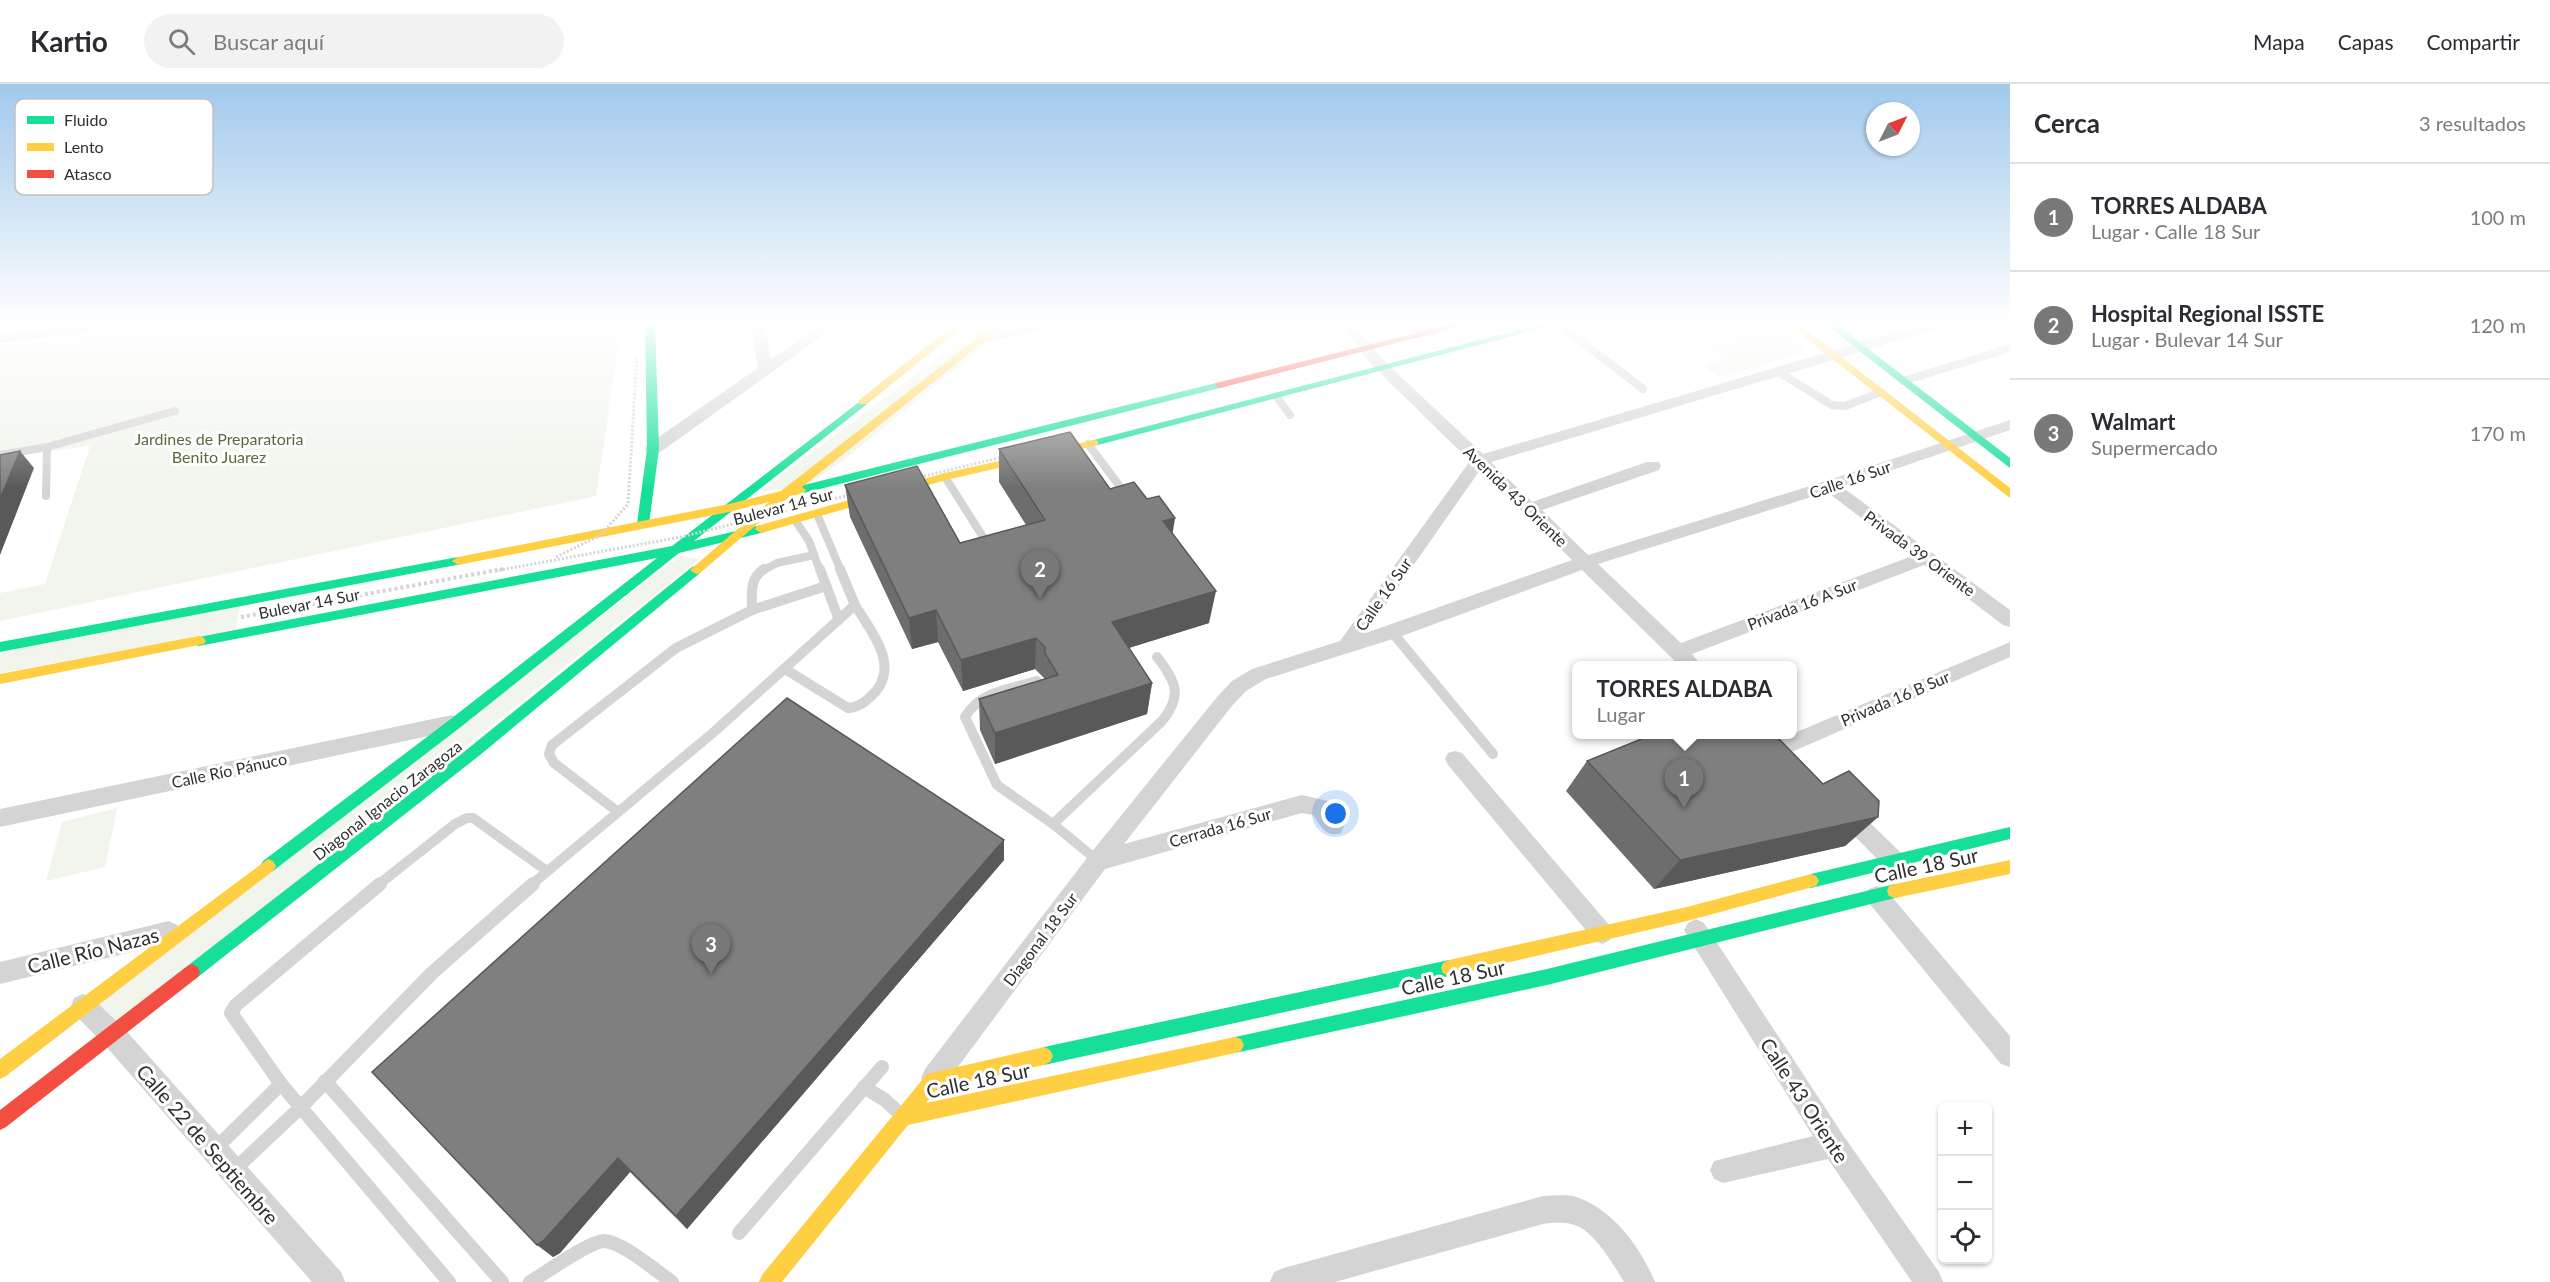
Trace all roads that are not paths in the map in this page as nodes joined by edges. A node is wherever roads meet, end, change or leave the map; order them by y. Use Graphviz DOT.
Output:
graph roads {
  1 [pos="651,377"];
  2 [pos="756,377"];
  3 [pos="895,377"];
  4 [pos="935,377"];
  5 [pos="1254,377"];
  6 [pos="1352,377"];
  7 [pos="1391,377"];
  8 [pos="1628,377"];
  9 [pos="1757,377"];
  10 [pos="1786,377"];
  11 [pos="1861,377"];
  12 [pos="1898,377"];
  13 [pos="1916,377"];
  14 [pos="1903,381"];
  15 [pos="1643,389"];
  16 [pos="1881,392"];
  17 [pos="1276,396"];
  18 [pos="175,411"];
  19 [pos="1290,415"];
  20 [pos="2010,425"];
  21 [pos="1974,436"];
  22 [pos="1088,444"];
  23 [pos="1948,445"];
  24 [pos="47,447"];
  25 [pos="653,449"];
  26 [pos="0,455"];
  27 [pos="1478,461"];
  28 [pos="2010,464"];
  29 [pos="1653,466"];
  30 [pos="945,477"];
  31 [pos="1829,486"];
  32 [pos="785,494"];
  33 [pos="2010,494"];
  34 [pos="46,496"];
  35 [pos="1133,504"];
  36 [pos="729,508"];
  37 [pos="1528,508"];
  38 [pos="818,514"];
  39 [pos="795,520"];
  40 [pos="643,524"];
  41 [pos="738,536"];
  42 [pos="675,550"];
  43 [pos="814,555"];
  44 [pos="1926,558"];
  45 [pos="996,559"];
  46 [pos="1585,562"];
  47 [pos="826,586"];
  48 [pos="855,605"];
  49 [pos="752,610"];
  50 [pos="839,620"];
  51 [pos="2010,620"];
  52 [pos="1392,632"];
  53 [pos="0,646"];
  54 [pos="1347,646"];
  55 [pos="2010,649"];
  56 [pos="1678,651"];
  57 [pos="1157,657"];
  58 [pos="1688,661"];
  59 [pos="785,669"];
  60 [pos="0,679"];
  61 [pos="1037,681"];
  62 [pos="458,722"];
  63 [pos="1797,732"];
  64 [pos="1773,741"];
  65 [pos="1493,754"];
  66 [pos="1455,759"];
  67 [pos="1797,764"];
  68 [pos="1830,797"];
  69 [pos="618,812"];
  70 [pos="0,818"];
  71 [pos="1053,824"];
  72 [pos="1333,826"];
  73 [pos="2010,833"];
  74 [pos="1893,860"];
  75 [pos="1098,861"];
  76 [pos="2010,867"];
  77 [pos="547,871"];
  78 [pos="1877,896"];
  79 [pos="1687,914"];
  80 [pos="187,928"];
  81 [pos="1602,933"];
  82 [pos="1701,939"];
  83 [pos="1538,964"];
  84 [pos="0,973"];
  85 [pos="83,1006"];
  86 [pos="112,1034"];
  87 [pos="2010,1055"];
  88 [pos="882,1067"];
  89 [pos="0,1070"];
  90 [pos="933,1080"];
  91 [pos="325,1081"];
  92 [pos="281,1084"];
  93 [pos="864,1087"];
  94 [pos="301,1107"];
  95 [pos="902,1117"];
  96 [pos="0,1121"];
  97 [pos="1834,1144"];
  98 [pos="213,1151"];
  99 [pos="1723,1170"];
  100 [pos="232,1172"];
  101 [pos="739,1233"];
  102 [pos="331,1282"];
  103 [pos="449,1282"];
  104 [pos="502,1282"];
  105 [pos="530,1282"];
  106 [pos="672,1282"];
  107 [pos="769,1282"];
  108 [pos="1284,1282"];
  109 [pos="1641,1282"];
  110 [pos="1929,1282"];
  1 -- 25 [label="main road"];
  2 -- 25 [label="street"];
  3 -- 36 [label="main road, Diagonal Ignacio Zaragoza"];
  4 -- 32 [label="main road, Diagonal Ignacio Zaragoza"];
  5 -- 32 [label="main road, Bulevar 14 Sur"];
  6 -- 17 [label="main road, Bulevar 14 Sur"];
  7 -- 27 [label="street, Avenida 43 Oriente"];
  8 -- 15 [label="lane"];
  9 -- 27 [label="street"];
  10 -- 16 [label="lane"];
  11 -- 16 [label="main road"];
  12 -- 14 [label="main road"];
  13 -- 14 [label="lane"];
  14 -- 21 [label="main road"];
  16 -- 23 [label="main road"];
  17 -- 19 [label="lane"];
  17 -- 22 [label="main road, Bulevar 14 Sur"];
  18 -- 24 [label="lane"];
  20 -- 21 [label="street, Calle 16 Sur"];
  21 -- 23 [label="street, Calle 16 Sur"];
  21 -- 28 [label="main road"];
  22 -- 30 [label="main road, Bulevar 14 Sur"];
  22 -- 35 [label="lane"];
  23 -- 31 [label="street, Calle 16 Sur"];
  23 -- 33 [label="main road"];
  24 -- 26 [label="lane"];
  24 -- 34 [label="lane"];
  25 -- 40 [label="main road"];
  27 -- 37 [label="street, Avenida 43 Oriente"];
  27 -- 54 [label="street, Calle 16 Sur"];
  29 -- 37 [label="street"];
  30 -- 38 [label="main road, Bulevar 14 Sur"];
  30 -- 45 [label="lane"];
  31 -- 44 [label="street, Privada 39 Oriente"];
  31 -- 46 [label="street, Calle 16 Sur"];
  32 -- 36 [label="main road, Bulevar 14 Sur"];
  32 -- 41 [label="main road, Diagonal Ignacio Zaragoza"];
  36 -- 40 [label="main road, Bulevar 14 Sur"];
  36 -- 42 [label="main road, Diagonal Ignacio Zaragoza"];
  37 -- 46 [label="street, Avenida 43 Oriente"];
  38 -- 39 [label="main road, Bulevar 14 Sur"];
  38 -- 48 [label="lane"];
  39 -- 41 [label="main road, Bulevar 14 Sur"];
  39 -- 43 [label="lane"];
  40 -- 53 [label="main road, Bulevar 14 Sur"];
  41 -- 42 [label="main road, Bulevar 14 Sur"];
  41 -- 86 [label="main road, Diagonal Ignacio Zaragoza"];
  42 -- 60 [label="main road, Bulevar 14 Sur"];
  42 -- 62 [label="main road, Diagonal Ignacio Zaragoza"];
  43 -- 47 [label="lane"];
  43 -- 49 [label="lane"];
  44 -- 51 [label="street, Privada 39 Oriente"];
  44 -- 56 [label="street, Privada 16 A Sur"];
  46 -- 52 [label="street, Calle 16 Sur"];
  46 -- 56 [label="street, Avenida 43 Oriente"];
  47 -- 49 [label="lane"];
  47 -- 50 [label="lane"];
  48 -- 50 [label="lane"];
  48 -- 59 [label="lane"];
  49 -- 69 [label="lane"];
  50 -- 59 [label="lane"];
  52 -- 54 [label="street, Calle 16 Sur"];
  52 -- 65 [label="lane"];
  54 -- 75 [label="street, Diagonal 18 Sur"];
  55 -- 63 [label="street, Privada 16 B Sur"];
  56 -- 58 [label="street, Avenida 43 Oriente"];
  57 -- 71 [label="lane"];
  59 -- 69 [label="lane"];
  61 -- 71 [label="lane"];
  62 -- 70 [label="street, Calle Río Pánuco"];
  62 -- 80 [label="main road, Diagonal Ignacio Zaragoza"];
  64 -- 67 [label="street"];
  66 -- 81 [label="street"];
  68 -- 74 [label="street"];
  69 -- 77 [label="lane"];
  71 -- 75 [label="lane"];
  72 -- 75 [label="street, Cerrada 16 Sur"];
  73 -- 74 [label="main road, Calle 18 Sur"];
  74 -- 79 [label="main road, Calle 18 Sur"];
  75 -- 90 [label="street, Diagonal 18 Sur"];
  76 -- 78 [label="main road, Calle 18 Sur"];
  77 -- 91 [label="lane"];
  77 -- 92 [label="lane"];
  78 -- 82 [label="main road, Calle 18 Sur"];
  78 -- 87 [label="street"];
  79 -- 81 [label="main road, Calle 18 Sur"];
  79 -- 82 [label="street, Calle 43 Oriente"];
  80 -- 84 [label="street, Calle Río Nazas"];
  80 -- 85 [label="main road, Diagonal Ignacio Zaragoza"];
  81 -- 83 [label="main road, Calle 18 Sur"];
  82 -- 83 [label="main road, Calle 18 Sur"];
  82 -- 97 [label="street, Calle 43 Oriente"];
  83 -- 90 [label="main road, Calle 18 Sur"];
  83 -- 95 [label="main road, Calle 18 Sur"];
  85 -- 86 [label="street, Calle 22 de Septiembre"];
  85 -- 89 [label="main road, Diagonal Ignacio Zaragoza"];
  86 -- 96 [label="main road, Diagonal Ignacio Zaragoza"];
  86 -- 98 [label="street, Calle 22 de Septiembre"];
  88 -- 93 [label="lane"];
  90 -- 95 [label="main road, Diagonal 18 Sur"];
  91 -- 94 [label="lane"];
  91 -- 104 [label="lane"];
  92 -- 94 [label="lane"];
  92 -- 98 [label="lane"];
  93 -- 95 [label="lane"];
  93 -- 101 [label="lane"];
  94 -- 100 [label="lane"];
  94 -- 103 [label="lane"];
  95 -- 107 [label="main road, Diagonal 18 Sur"];
  97 -- 99 [label="street"];
  97 -- 110 [label="street, Calle 43 Oriente"];
  98 -- 100 [label="street, Calle 22 de Septiembre"];
  100 -- 102 [label="street, Calle 22 de Septiembre"];
  105 -- 106 [label="lane"];
  108 -- 109 [label="street"];
}
